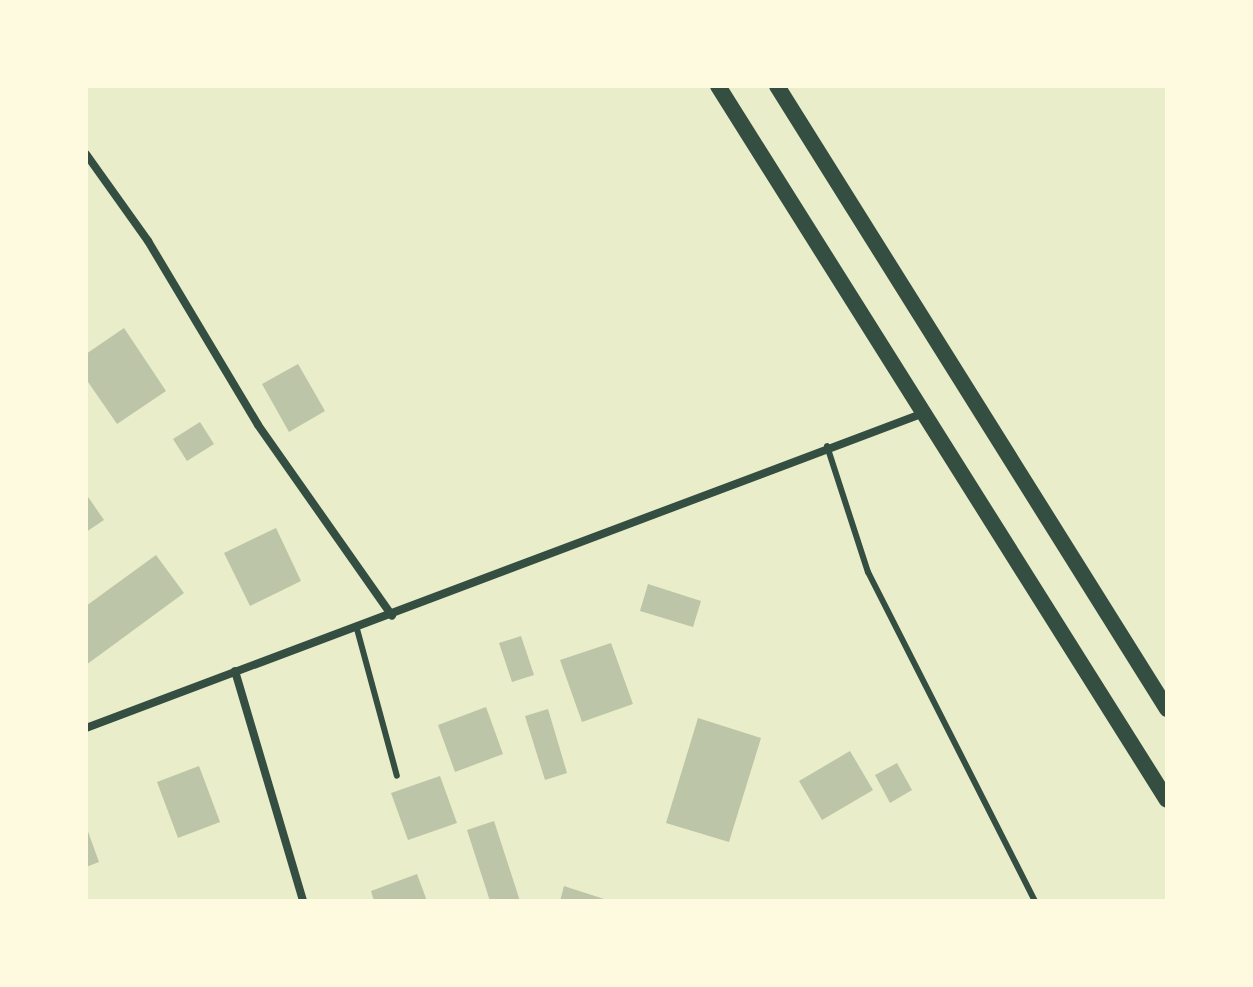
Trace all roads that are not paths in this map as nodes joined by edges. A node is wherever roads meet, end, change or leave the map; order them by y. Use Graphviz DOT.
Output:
graph roads {
  1 [pos="718,86"];
  2 [pos="777,86"];
  3 [pos="86,154"];
  4 [pos="929,412"];
  5 [pos="827,446"];
  6 [pos="392,616"];
  7 [pos="357,629"];
  8 [pos="235,671"];
  9 [pos="1167,709"];
  10 [pos="88,724"];
  11 [pos="397,776"];
  12 [pos="1167,800"];
  13 [pos="303,901"];
  14 [pos="1035,901"];
  1 -- 4 [label="main road"];
  2 -- 9 [label="main road"];
  3 -- 6 [label="street"];
  4 -- 5 [label="street"];
  4 -- 12 [label="main road"];
  5 -- 6 [label="street"];
  5 -- 14 [label="lane"];
  6 -- 7 [label="street"];
  7 -- 8 [label="street"];
  7 -- 11 [label="lane"];
  8 -- 10 [label="street"];
  8 -- 13 [label="street"];
}
